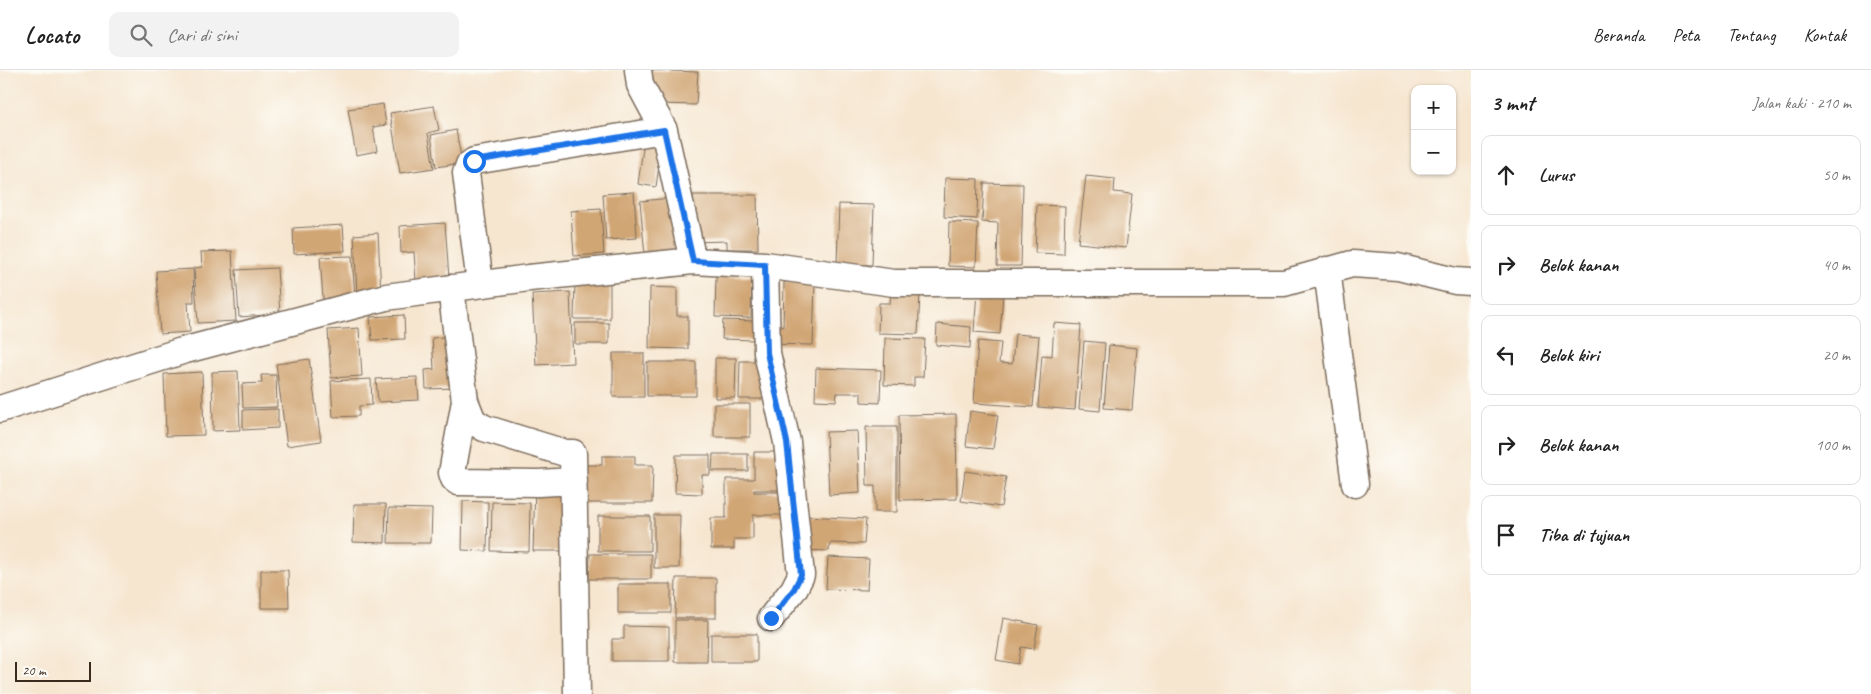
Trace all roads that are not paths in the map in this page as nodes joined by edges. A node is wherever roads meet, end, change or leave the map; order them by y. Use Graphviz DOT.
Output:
graph roads {
  1 [pos="638,70"];
  2 [pos="664,130"];
  3 [pos="693,261"];
  4 [pos="765,265"];
  5 [pos="1328,270"];
  6 [pos="1471,282"];
  7 [pos="480,284"];
  8 [pos="451,288"];
  9 [pos="465,401"];
  10 [pos="0,409"];
  11 [pos="574,481"];
  12 [pos="1355,484"];
  13 [pos="771,618"];
  14 [pos="577,694"];
  1 -- 2 [label="street"];
  2 -- 3 [label="street"];
  2 -- 7 [label="street"];
  3 -- 4 [label="street"];
  3 -- 7 [label="street"];
  4 -- 5 [label="street"];
  4 -- 13 [label="street"];
  5 -- 6 [label="street"];
  5 -- 12 [label="street"];
  7 -- 8 [label="street"];
  8 -- 9 [label="street"];
  8 -- 10 [label="street"];
  9 -- 11 [label="street"];
  9 -- 11 [label="street"];
  11 -- 14 [label="street"];
}
